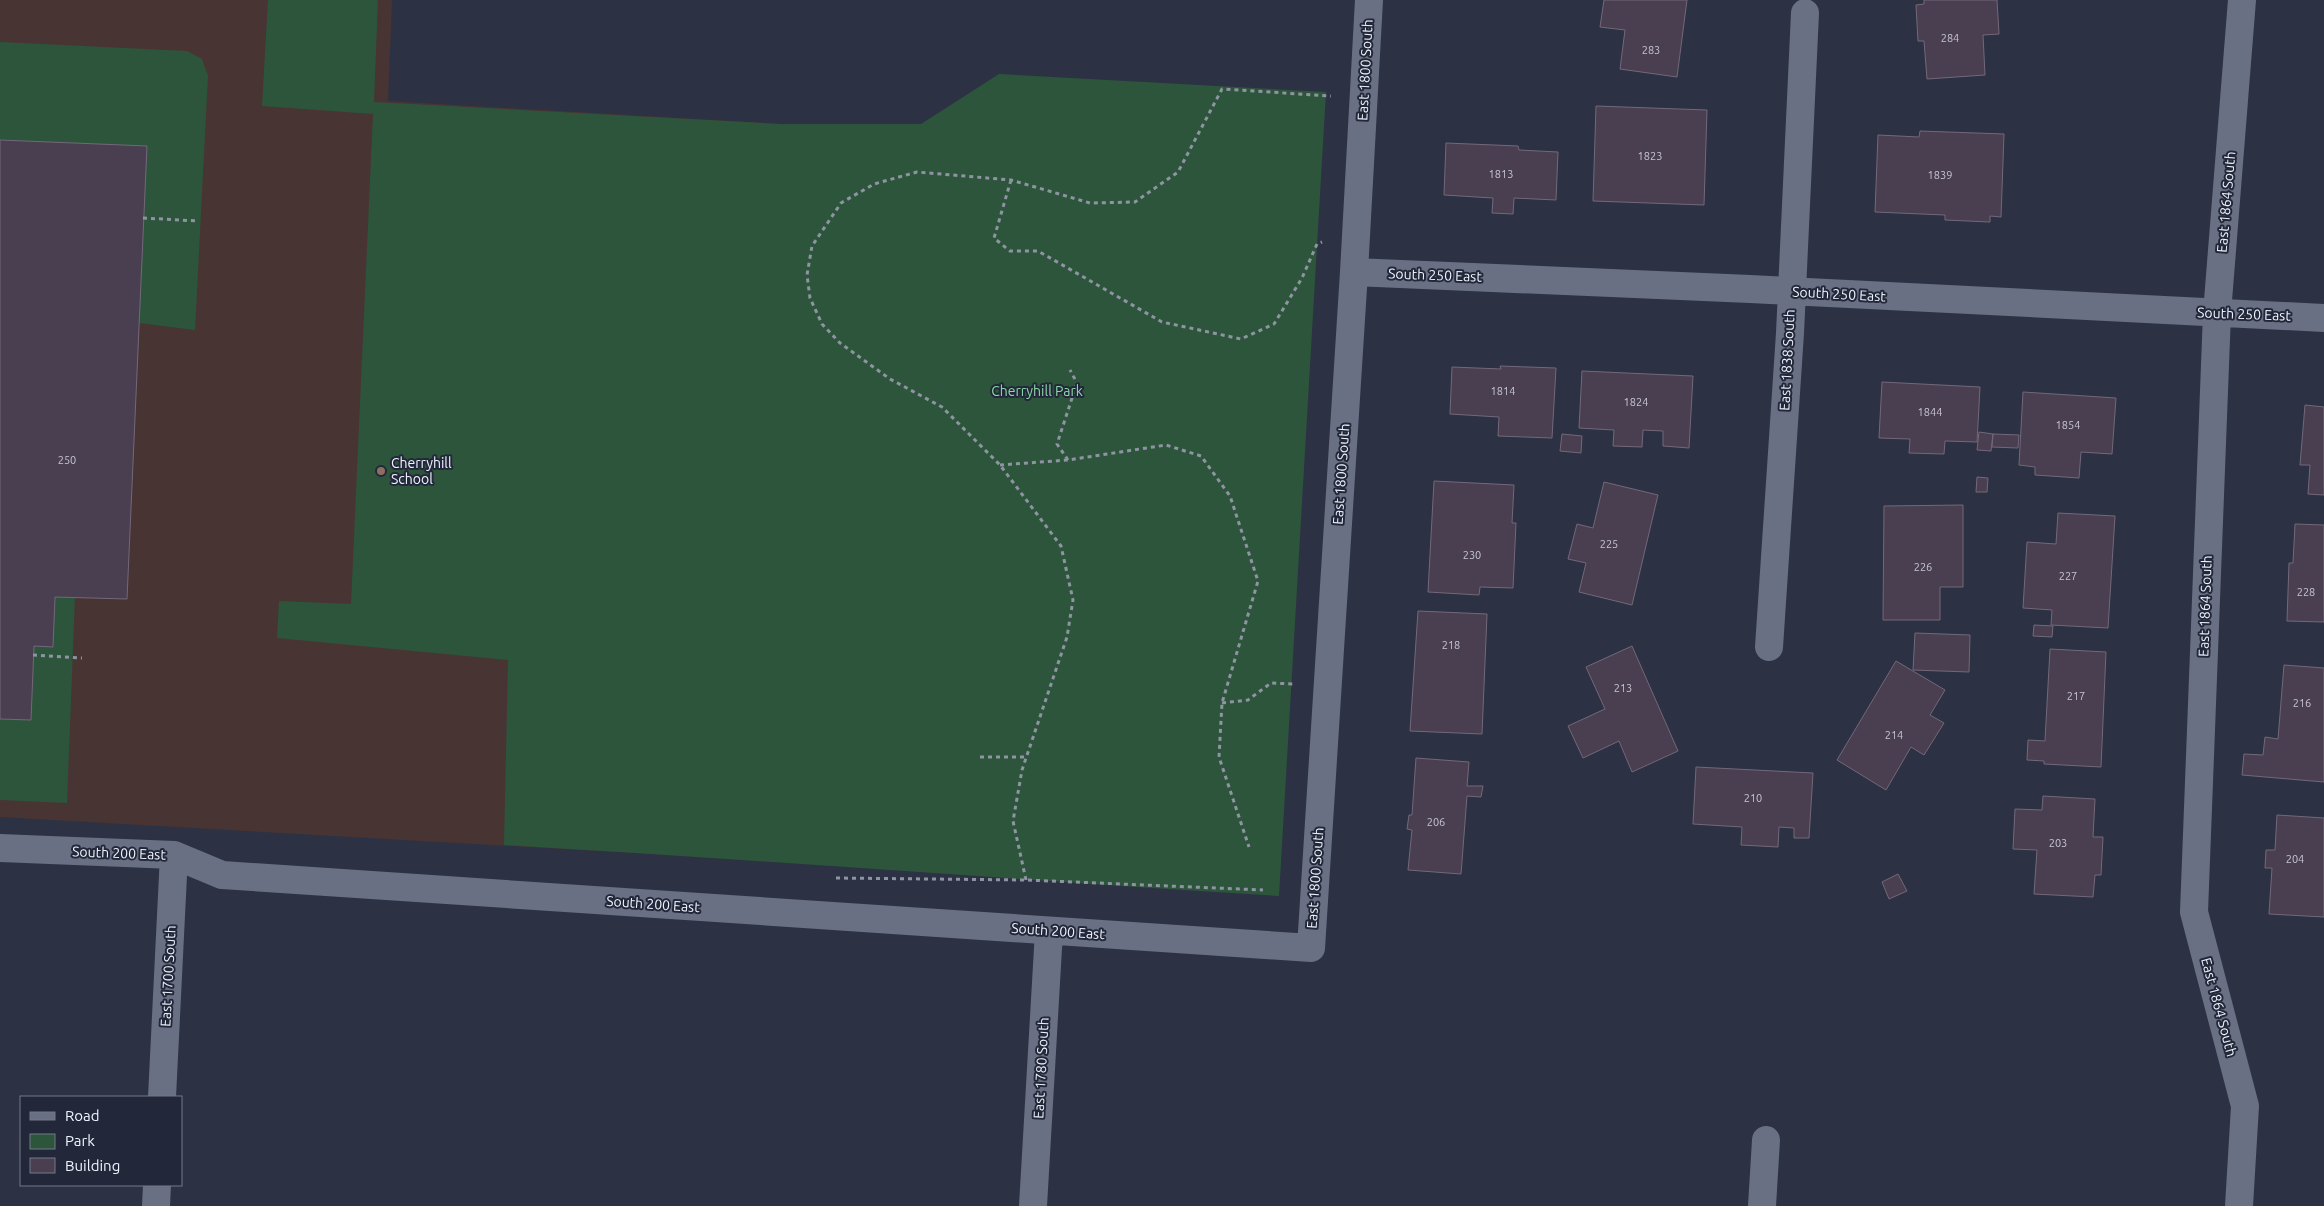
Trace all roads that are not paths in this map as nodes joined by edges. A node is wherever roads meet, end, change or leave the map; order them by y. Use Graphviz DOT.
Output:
graph roads {
  1 [pos="1368,0"];
  2 [pos="2242,0"];
  3 [pos="1805,13"];
  4 [pos="1354,272"];
  5 [pos="1791,292"];
  6 [pos="2217,313"];
  7 [pos="2324,318"];
  8 [pos="1769,647"];
  9 [pos="0,848"];
  10 [pos="174,855"];
  11 [pos="1049,930"];
  12 [pos="1311,948"];
  13 [pos="162,1096"];
  14 [pos="1766,1140"];
  15 [pos="157,1186"];
  16 [pos="156,1206"];
  17 [pos="1033,1206"];
  18 [pos="1762,1206"];
  19 [pos="2239,1206"];
  1 -- 4 [label="street, East 1800 South"];
  2 -- 6 [label="street, East 1864 South"];
  3 -- 5 [label="street, East 1838 South"];
  4 -- 5 [label="street, South 250 East"];
  4 -- 12 [label="street, East 1800 South"];
  5 -- 6 [label="street, South 250 East"];
  5 -- 8 [label="street, East 1838 South"];
  6 -- 7 [label="street, South 250 East"];
  6 -- 19 [label="street, East 1864 South"];
  9 -- 10 [label="street, South 200 East"];
  10 -- 11 [label="street, South 200 East"];
  10 -- 13 [label="street, East 1700 South"];
  11 -- 12 [label="street, South 200 East"];
  11 -- 17 [label="street, East 1780 South"];
  14 -- 18 [label="street"];
  15 -- 16 [label="street"];
}
